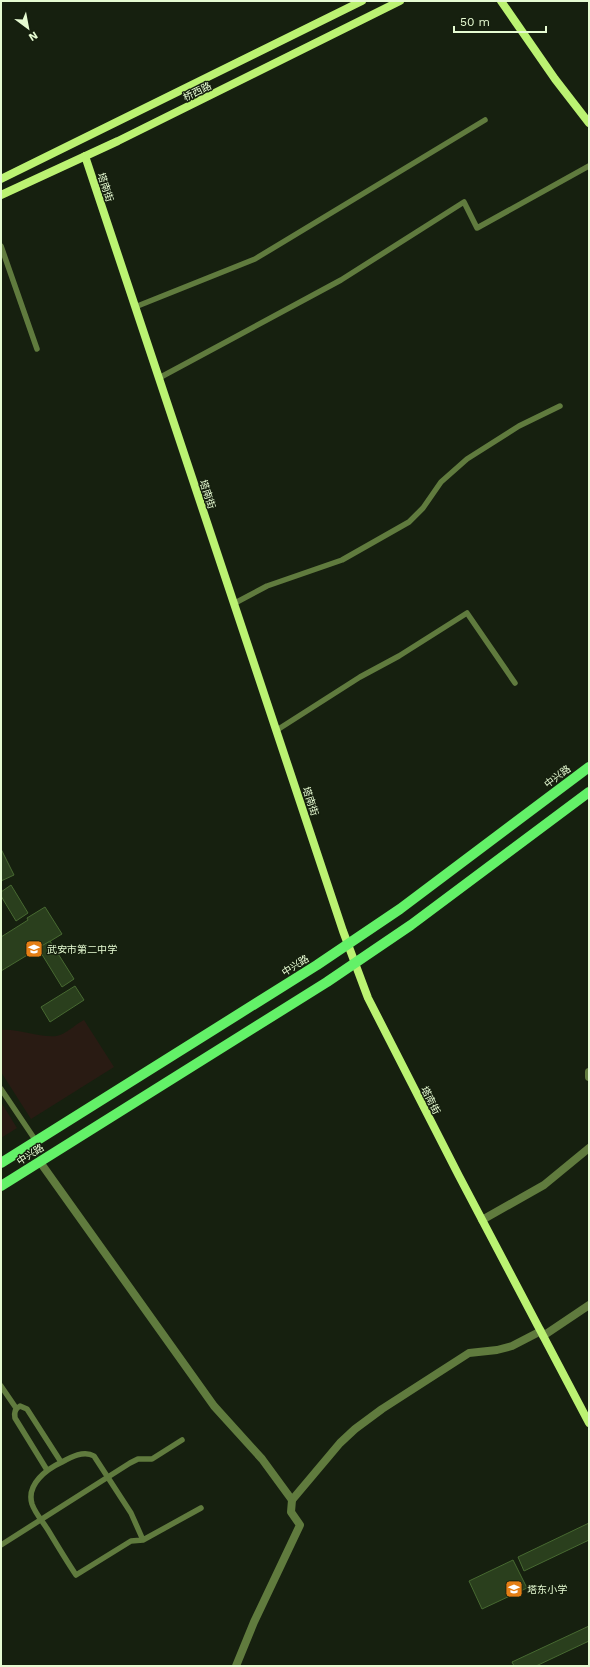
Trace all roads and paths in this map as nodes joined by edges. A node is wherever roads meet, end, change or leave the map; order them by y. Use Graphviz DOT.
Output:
graph roads {
  1 [pos="362,1"];
  2 [pos="400,1"];
  3 [pos="501,1"];
  4 [pos="485,120"];
  5 [pos="589,123"];
  6 [pos="85,156"];
  7 [pos="589,166"];
  8 [pos="1,179"];
  9 [pos="1,195"];
  10 [pos="1,246"];
  11 [pos="135,307"];
  12 [pos="37,349"];
  13 [pos="159,378"];
  14 [pos="560,406"];
  15 [pos="234,603"];
  16 [pos="515,683"];
  17 [pos="277,730"];
  18 [pos="589,767"];
  19 [pos="589,792"];
  20 [pos="348,944"];
  21 [pos="355,963"];
  22 [pos="589,1072"];
  23 [pos="589,1077"];
  24 [pos="1,1089"];
  25 [pos="36,1141"];
  26 [pos="589,1148"];
  27 [pos="40,1162"];
  28 [pos="1,1163"];
  29 [pos="1,1186"];
  30 [pos="482,1220"];
  31 [pos="589,1305"];
  32 [pos="542,1334"];
  33 [pos="1,1386"];
  34 [pos="16,1408"];
  35 [pos="589,1423"];
  36 [pos="182,1440"];
  37 [pos="61,1462"];
  38 [pos="47,1470"];
  39 [pos="108,1478"];
  40 [pos="292,1500"];
  41 [pos="201,1508"];
  42 [pos="41,1519"];
  43 [pos="142,1540"];
  44 [pos="1,1545"];
  45 [pos="236,1666"];
  1 -- 8 [label="street, 桥西路"];
  2 -- 6 [label="street, 桥西路"];
  3 -- 5 [label="street"];
  4 -- 11 [label="lane"];
  6 -- 9 [label="street, 桥西路"];
  6 -- 11 [label="street, 塔南街"];
  7 -- 13 [label="lane"];
  10 -- 12 [label="lane"];
  11 -- 13 [label="street, 塔南街"];
  13 -- 15 [label="street, 塔南街"];
  14 -- 15 [label="lane"];
  15 -- 17 [label="street, 塔南街"];
  16 -- 17 [label="lane"];
  17 -- 20 [label="street, 塔南街"];
  18 -- 20 [label="main road, 中兴路"];
  19 -- 21 [label="main road, 中兴路"];
  20 -- 21 [label="street, 塔南街"];
  20 -- 25 [label="main road, 中兴路"];
  21 -- 27 [label="main road, 中兴路"];
  21 -- 30 [label="street, 塔南街"];
  22 -- 23 [label="street"];
  24 -- 25 [label="lane"];
  25 -- 28 [label="main road, 中兴路"];
  26 -- 30 [label="street"];
  27 -- 29 [label="main road, 中兴路"];
  27 -- 40 [label="street"];
  30 -- 32 [label="street, 塔南街"];
  31 -- 32 [label="street"];
  32 -- 35 [label="street, 塔南街"];
  32 -- 40 [label="street"];
  33 -- 34 [label="lane"];
  34 -- 37 [label="lane"];
  34 -- 38 [label="lane"];
  36 -- 39 [label="lane"];
  37 -- 38 [label="lane"];
  37 -- 39 [label="lane"];
  38 -- 42 [label="lane"];
  39 -- 42 [label="lane"];
  39 -- 43 [label="lane"];
  40 -- 45 [label="street"];
  41 -- 43 [label="lane"];
  42 -- 43 [label="lane"];
  42 -- 44 [label="lane"];
}
